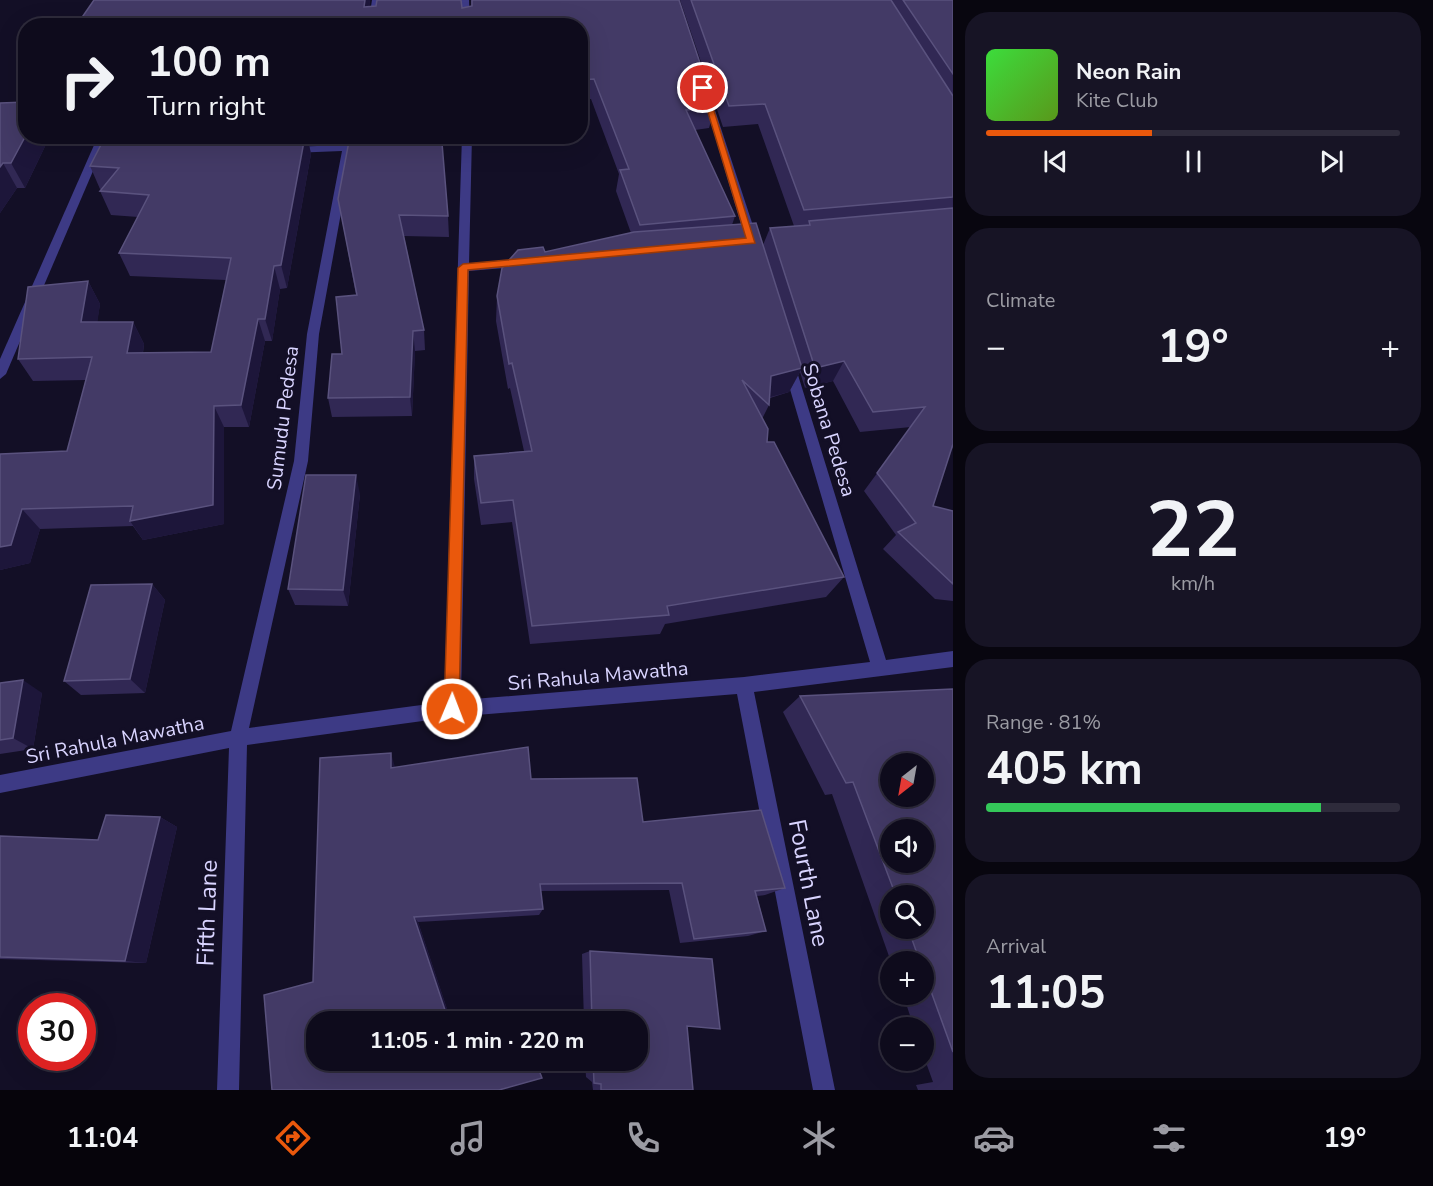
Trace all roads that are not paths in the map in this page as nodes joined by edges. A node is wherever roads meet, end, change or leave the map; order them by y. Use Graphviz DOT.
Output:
graph roads {
  1 [pos="376,0"];
  2 [pos="465,0"];
  3 [pos="373,18"];
  4 [pos="466,18"];
  5 [pos="703,88"];
  6 [pos="101,144"];
  7 [pos="332,144"];
  8 [pos="349,144"];
  9 [pos="467,144"];
  10 [pos="279,150"];
  11 [pos="753,244"];
  12 [pos="544,260"];
  13 [pos="463,268"];
  14 [pos="785,353"];
  15 [pos="0,374"];
  16 [pos="953,659"];
  17 [pos="880,667"];
  18 [pos="744,686"];
  19 [pos="452,709"];
  20 [pos="238,738"];
  21 [pos="0,784"];
  22 [pos="228,1090"];
  23 [pos="824,1090"];
  1 -- 3 [label="street"];
  2 -- 4 [label="street"];
  5 -- 11 [label="street"];
  6 -- 15 [label="street"];
  7 -- 10 [label="street"];
  8 -- 20 [label="street, Sumudu Pedesa"];
  9 -- 13 [label="street"];
  12 -- 13 [label="street"];
  13 -- 19 [label="street"];
  14 -- 17 [label="street, Sobana Pedesa"];
  16 -- 17 [label="street, Sri Rahula Mawatha"];
  17 -- 18 [label="street, Sri Rahula Mawatha"];
  18 -- 19 [label="street, Sri Rahula Mawatha"];
  18 -- 23 [label="street, Fourth Lane"];
  19 -- 20 [label="street, Sri Rahula Mawatha"];
  20 -- 21 [label="street, Sri Rahula Mawatha"];
  20 -- 22 [label="street, Fifth Lane"];
}
